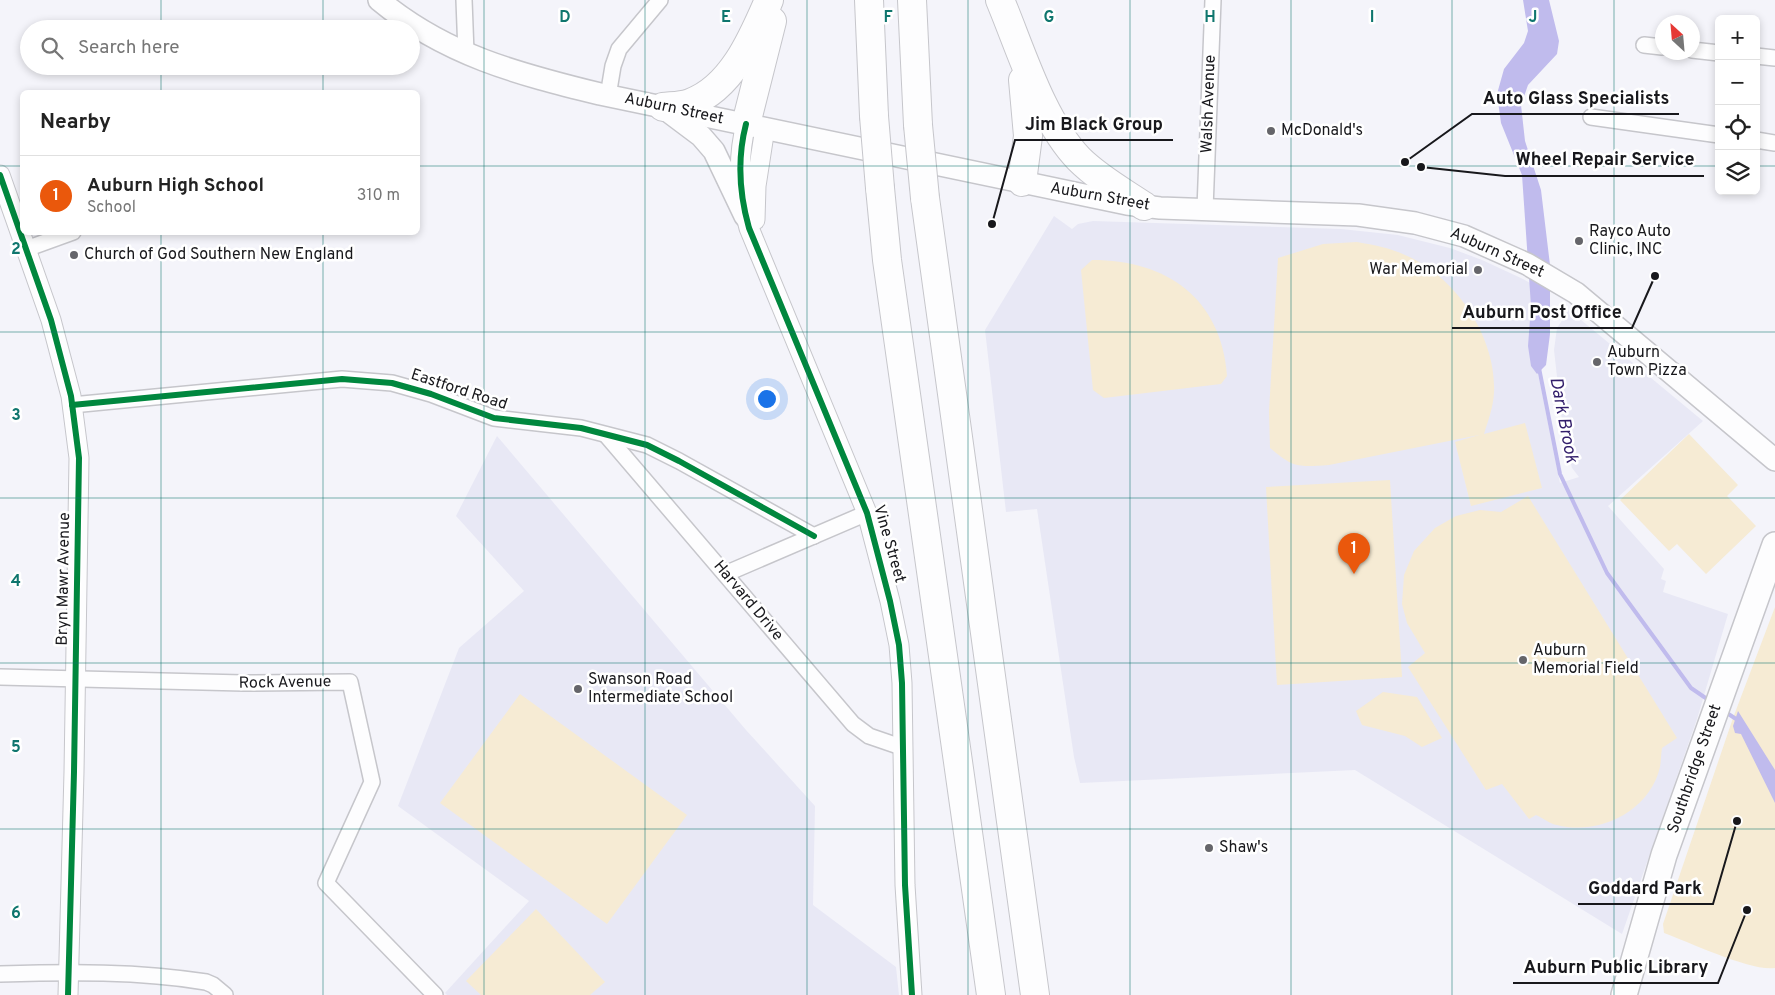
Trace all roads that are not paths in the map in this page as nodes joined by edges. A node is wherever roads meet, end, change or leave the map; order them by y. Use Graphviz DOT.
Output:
graph roads {
  1 [pos="379,0"];
  2 [pos="464,0"];
  3 [pos="660,0"];
  4 [pos="769,0"];
  5 [pos="777,0"];
  6 [pos="868,0"];
  7 [pos="912,0"];
  8 [pos="1213,0"];
  9 [pos="1005,12"];
  10 [pos="406,20"];
  11 [pos="420,30"];
  12 [pos="1644,45"];
  13 [pos="1655,46"];
  14 [pos="1700,51"];
  15 [pos="1715,52"];
  16 [pos="466,53"];
  17 [pos="1760,56"];
  18 [pos="1775,58"];
  19 [pos="608,96"];
  20 [pos="663,107"];
  21 [pos="1591,117"];
  22 [pos="755,126"];
  23 [pos="1715,134"];
  24 [pos="1760,141"];
  25 [pos="1775,143"];
  26 [pos="0,175"];
  27 [pos="1022,182"];
  28 [pos="1144,206"];
  29 [pos="1205,209"];
  30 [pos="745,216"];
  31 [pos="20,232"];
  32 [pos="21,235"];
  33 [pos="65,235"];
  34 [pos="26,249"];
  35 [pos="775,296"];
  36 [pos="72,405"];
  37 [pos="606,435"];
  38 [pos="1775,460"];
  39 [pos="867,513"];
  40 [pos="814,536"];
  41 [pos="1775,546"];
  42 [pos="725,574"];
  43 [pos="1768,578"];
  44 [pos="0,677"];
  45 [pos="76,680"];
  46 [pos="904,748"];
  47 [pos="69,971"];
  48 [pos="0,974"];
  49 [pos="68,995"];
  50 [pos="225,995"];
  51 [pos="435,995"];
  52 [pos="912,995"];
  53 [pos="991,995"];
  54 [pos="1035,995"];
  55 [pos="1624,995"];
  1 -- 10 [label="main road, Auburn Street"];
  2 -- 16 [label="street"];
  3 -- 19 [label="street"];
  4 -- 20 [label="highway"];
  5 -- 22 [label="highway"];
  6 -- 53 [label="highway, bridge"];
  7 -- 54 [label="highway, bridge"];
  8 -- 29 [label="street, Walsh Avenue"];
  9 -- 27 [label="highway"];
  9 -- 28 [label="highway"];
  11 -- 16 [label="main road, Auburn Street"];
  12 -- 13 [label="street"];
  14 -- 15 [label="street"];
  16 -- 19 [label="main road, Auburn Street"];
  17 -- 18 [label="street"];
  19 -- 20 [label="main road, Auburn Street"];
  20 -- 22 [label="main road, Auburn Street"];
  20 -- 30 [label="main road"];
  21 -- 23 [label="street"];
  22 -- 27 [label="main road, Auburn Street"];
  22 -- 30 [label="street, Vine Street"];
  22 -- 35 [label="street, Vine Street"];
  24 -- 25 [label="street"];
  26 -- 31 [label="street, Bryn Mawr Avenue"];
  27 -- 28 [label="main road, Auburn Street"];
  28 -- 29 [label="main road, Auburn Street"];
  29 -- 38 [label="main road, Auburn Street"];
  30 -- 35 [label="street, Vine Street"];
  32 -- 34 [label="street, Bryn Mawr Avenue"];
  33 -- 34 [label="street"];
  34 -- 36 [label="street, Bryn Mawr Avenue"];
  35 -- 39 [label="street, Vine Street"];
  36 -- 37 [label="street, Eastford Road"];
  36 -- 45 [label="street, Bryn Mawr Avenue"];
  37 -- 40 [label="street, Eastford Road"];
  37 -- 42 [label="street, Harvard Drive"];
  39 -- 40 [label="street"];
  39 -- 46 [label="street, Vine Street"];
  40 -- 42 [label="street"];
  41 -- 43 [label="main road, Southbridge Street"];
  42 -- 46 [label="street, Harvard Drive"];
  43 -- 55 [label="main road, Southbridge Street"];
  44 -- 45 [label="street, Rock Avenue"];
  45 -- 47 [label="street, Bryn Mawr Avenue"];
  45 -- 51 [label="street, Rock Avenue"];
  46 -- 52 [label="street, Vine Street"];
  47 -- 48 [label="street"];
  47 -- 49 [label="street, Bryn Mawr Avenue"];
  47 -- 50 [label="street"];
}
